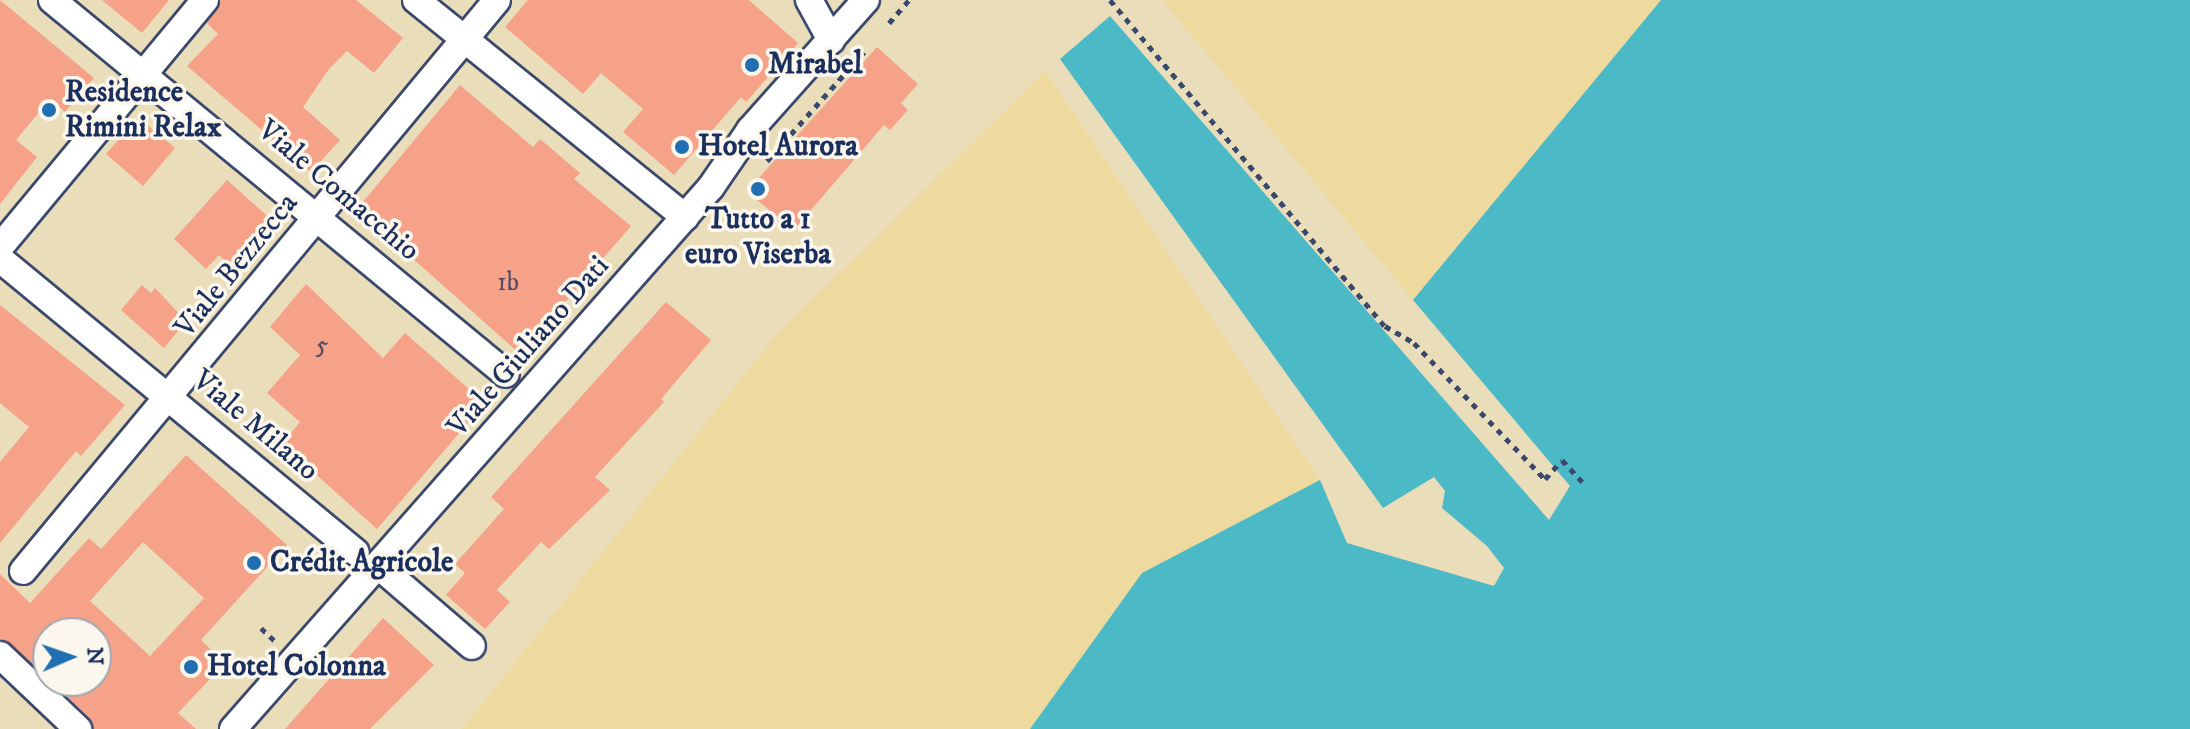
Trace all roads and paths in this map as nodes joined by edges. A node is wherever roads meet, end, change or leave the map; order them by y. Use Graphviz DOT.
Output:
graph roads {
  1 [pos="52,0"];
  2 [pos="205,0"];
  3 [pos="416,0"];
  4 [pos="497,0"];
  5 [pos="809,0"];
  6 [pos="866,0"];
  7 [pos="1110,0"];
  8 [pos="465,39"];
  9 [pos="831,40"];
  10 [pos="142,73"];
  11 [pos="320,216"];
  12 [pos="685,217"];
  13 [pos="0,247"];
  14 [pos="0,259"];
  15 [pos="506,374"];
  16 [pos="170,397"];
  17 [pos="1585,485"];
  18 [pos="356,552"];
  19 [pos="380,567"];
  20 [pos="23,571"];
  21 [pos="472,646"];
  22 [pos="0,655"];
  23 [pos="78,729"];
  24 [pos="233,729"];
  1 -- 10 [label="street, Viale Comacchio"];
  2 -- 10 [label="street"];
  3 -- 8 [label="street"];
  4 -- 8 [label="street, Viale Bezzecca"];
  5 -- 9 [label="street"];
  6 -- 9 [label="street, Viale Giuliano Dati"];
  7 -- 17 [label="path"];
  8 -- 11 [label="street, Viale Bezzecca"];
  8 -- 12 [label="street"];
  9 -- 12 [label="street, Viale Giuliano Dati"];
  10 -- 11 [label="street, Viale Comacchio"];
  10 -- 13 [label="street"];
  11 -- 15 [label="street, Viale Comacchio"];
  11 -- 16 [label="street, Viale Bezzecca"];
  12 -- 19 [label="street, Viale Giuliano Dati"];
  14 -- 16 [label="street, Viale Milano"];
  16 -- 18 [label="street, Viale Milano"];
  16 -- 20 [label="street, Viale Bezzecca"];
  19 -- 21 [label="street"];
  19 -- 24 [label="street, Viale Giuliano Dati"];
  22 -- 23 [label="street"];
}
